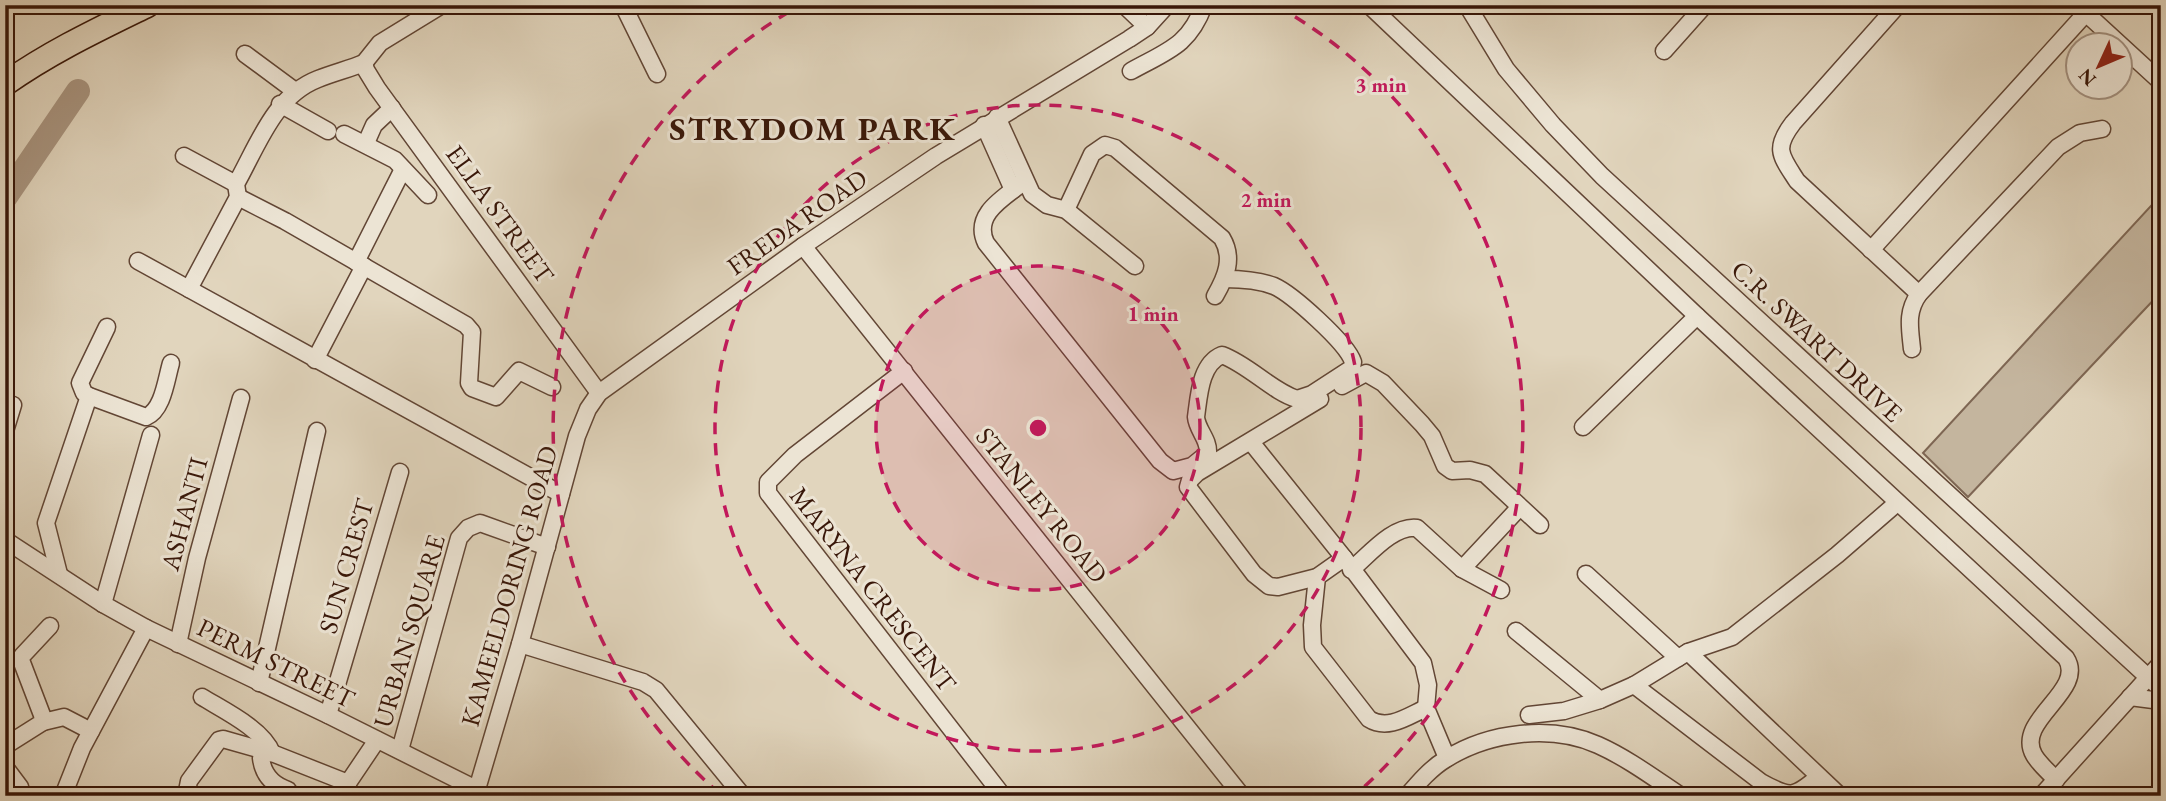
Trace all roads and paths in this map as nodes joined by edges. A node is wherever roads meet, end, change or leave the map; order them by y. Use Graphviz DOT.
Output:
graph roads {
  1 [pos="148,5"];
  2 [pos="442,5"];
  3 [pos="623,5"];
  4 [pos="1124,5"];
  5 [pos="1167,5"];
  6 [pos="1204,5"];
  7 [pos="1369,5"];
  8 [pos="1467,5"];
  9 [pos="1706,5"];
  10 [pos="1898,5"];
  11 [pos="2082,9"];
  12 [pos="1147,27"];
  13 [pos="1664,51"];
  14 [pos="245,54"];
  15 [pos="2161,59"];
  16 [pos="365,63"];
  17 [pos="1131,71"];
  18 [pos="657,74"];
  19 [pos="2155,77"];
  20 [pos="5,84"];
  21 [pos="295,92"];
  22 [pos="280,104"];
  23 [pos="392,108"];
  24 [pos="991,121"];
  25 [pos="2102,130"];
  26 [pos="328,131"];
  27 [pos="344,134"];
  28 [pos="366,143"];
  29 [pos="184,156"];
  30 [pos="403,169"];
  31 [pos="1019,186"];
  32 [pos="237,191"];
  33 [pos="428,195"];
  34 [pos="1066,210"];
  35 [pos="803,246"];
  36 [pos="1871,250"];
  37 [pos="138,261"];
  38 [pos="360,264"];
  39 [pos="1135,266"];
  40 [pos="1225,279"];
  41 [pos="189,289"];
  42 [pos="1919,295"];
  43 [pos="1216,296"];
  44 [pos="1697,316"];
  45 [pos="107,327"];
  46 [pos="1913,349"];
  47 [pos="315,360"];
  48 [pos="171,363"];
  49 [pos="904,371"];
  50 [pos="552,387"];
  51 [pos="599,393"];
  52 [pos="89,396"];
  53 [pos="241,398"];
  54 [pos="13,405"];
  55 [pos="1583,427"];
  56 [pos="5,431"];
  57 [pos="317,431"];
  58 [pos="151,435"];
  59 [pos="1251,442"];
  60 [pos="400,472"];
  61 [pos="561,494"];
  62 [pos="1897,503"];
  63 [pos="1519,508"];
  64 [pos="1540,525"];
  65 [pos="5,540"];
  66 [pos="547,547"];
  67 [pos="1348,564"];
  68 [pos="1462,569"];
  69 [pos="59,574"];
  70 [pos="1586,574"];
  71 [pos="1317,577"];
  72 [pos="1501,590"];
  73 [pos="103,604"];
  74 [pos="50,626"];
  75 [pos="146,628"];
  76 [pos="1516,631"];
  77 [pos="178,644"];
  78 [pos="520,644"];
  79 [pos="1683,655"];
  80 [pos="2161,663"];
  81 [pos="2148,677"];
  82 [pos="259,682"];
  83 [pos="1634,685"];
  84 [pos="2161,689"];
  85 [pos="202,697"];
  86 [pos="2130,697"];
  87 [pos="1600,700"];
  88 [pos="2161,701"];
  89 [pos="1426,708"];
  90 [pos="328,715"];
  91 [pos="1529,715"];
  92 [pos="43,722"];
  93 [pos="91,731"];
  94 [pos="377,740"];
  95 [pos="5,746"];
  96 [pos="400,750"];
  97 [pos="272,753"];
  98 [pos="1447,758"];
  99 [pos="5,767"];
  100 [pos="1818,776"];
  101 [pos="2056,780"];
  102 [pos="345,789"];
  103 [pos="288,790"];
  104 [pos="475,792"];
  105 [pos="22,796"];
  106 [pos="63,796"];
  107 [pos="186,796"];
  108 [pos="743,796"];
  109 [pos="1003,796"];
  110 [pos="1242,796"];
  111 [pos="1407,796"];
  112 [pos="1681,796"];
  113 [pos="1840,796"];
  114 [pos="2041,796"];
  1 -- 20 [label="highway"];
  2 -- 16 [label="street"];
  3 -- 18 [label="street"];
  4 -- 12 [label="street"];
  5 -- 12 [label="street, FREDA ROAD"];
  6 -- 17 [label="street"];
  7 -- 44 [label="street"];
  8 -- 81 [label="street, C.R. SWART DRIVE"];
  9 -- 13 [label="street"];
  10 -- 36 [label="street"];
  11 -- 19 [label="street"];
  11 -- 36 [label="street"];
  12 -- 24 [label="street, FREDA ROAD"];
  14 -- 21 [label="street"];
  15 -- 19 [label="street"];
  16 -- 21 [label="street"];
  16 -- 23 [label="street, ELLA STREET"];
  21 -- 22 [label="street"];
  22 -- 26 [label="street"];
  22 -- 32 [label="street"];
  23 -- 28 [label="street"];
  23 -- 51 [label="street, ELLA STREET"];
  24 -- 31 [label="street"];
  24 -- 35 [label="street, FREDA ROAD"];
  25 -- 42 [label="street"];
  27 -- 28 [label="street"];
  28 -- 30 [label="street"];
  29 -- 32 [label="street"];
  30 -- 33 [label="street"];
  30 -- 38 [label="street"];
  31 -- 34 [label="street"];
  31 -- 40 [label="street"];
  32 -- 38 [label="street"];
  32 -- 41 [label="street"];
  34 -- 39 [label="street"];
  34 -- 40 [label="street"];
  35 -- 49 [label="street, STANLEY ROAD"];
  35 -- 51 [label="street, FREDA ROAD"];
  36 -- 42 [label="street"];
  37 -- 41 [label="street"];
  38 -- 47 [label="street"];
  38 -- 50 [label="street"];
  40 -- 43 [label="street"];
  41 -- 47 [label="street"];
  42 -- 46 [label="street"];
  44 -- 55 [label="street"];
  44 -- 62 [label="street"];
  45 -- 52 [label="street"];
  47 -- 61 [label="street"];
  48 -- 52 [label="street"];
  49 -- 109 [label="street, MARYNA CRESCENT"];
  49 -- 110 [label="street, STANLEY ROAD"];
  51 -- 61 [label="street, KAMEELDORING ROAD"];
  52 -- 69 [label="street"];
  53 -- 77 [label="street, ASHANTI"];
  54 -- 56 [label="street"];
  57 -- 82 [label="street"];
  58 -- 73 [label="street"];
  59 -- 63 [label="street"];
  59 -- 67 [label="street"];
  59 -- 71 [label="street"];
  60 -- 90 [label="street, SUN CREST"];
  61 -- 66 [label="street, KAMEELDORING ROAD"];
  62 -- 79 [label="street"];
  62 -- 101 [label="street"];
  63 -- 64 [label="street"];
  63 -- 68 [label="street"];
  65 -- 69 [label="street, PERM STREET"];
  66 -- 78 [label="street, KAMEELDORING ROAD"];
  66 -- 96 [label="street, URBAN SQUARE"];
  67 -- 68 [label="street"];
  67 -- 71 [label="street"];
  67 -- 89 [label="street"];
  68 -- 72 [label="street"];
  69 -- 73 [label="street, PERM STREET"];
  70 -- 79 [label="street"];
  71 -- 89 [label="street"];
  73 -- 75 [label="street, PERM STREET"];
  74 -- 92 [label="street"];
  75 -- 77 [label="street, PERM STREET"];
  75 -- 93 [label="street"];
  76 -- 87 [label="street"];
  77 -- 82 [label="street, PERM STREET"];
  78 -- 104 [label="street, KAMEELDORING ROAD"];
  78 -- 108 [label="street"];
  79 -- 83 [label="street"];
  79 -- 100 [label="street"];
  80 -- 81 [label="street"];
  81 -- 84 [label="street, C.R. SWART DRIVE"];
  81 -- 86 [label="street"];
  82 -- 90 [label="street, PERM STREET"];
  83 -- 87 [label="street"];
  83 -- 100 [label="street"];
  85 -- 97 [label="street"];
  86 -- 88 [label="street"];
  86 -- 101 [label="street"];
  87 -- 91 [label="street"];
  89 -- 98 [label="street"];
  90 -- 94 [label="street, PERM STREET"];
  92 -- 93 [label="street"];
  92 -- 95 [label="street"];
  93 -- 106 [label="street"];
  94 -- 96 [label="street, PERM STREET"];
  94 -- 102 [label="street"];
  96 -- 104 [label="street, PERM STREET"];
  97 -- 102 [label="street"];
  97 -- 103 [label="street"];
  97 -- 107 [label="street"];
  98 -- 111 [label="street"];
  98 -- 112 [label="street"];
  99 -- 105 [label="street"];
  100 -- 113 [label="street"];
  101 -- 114 [label="street"];
}
